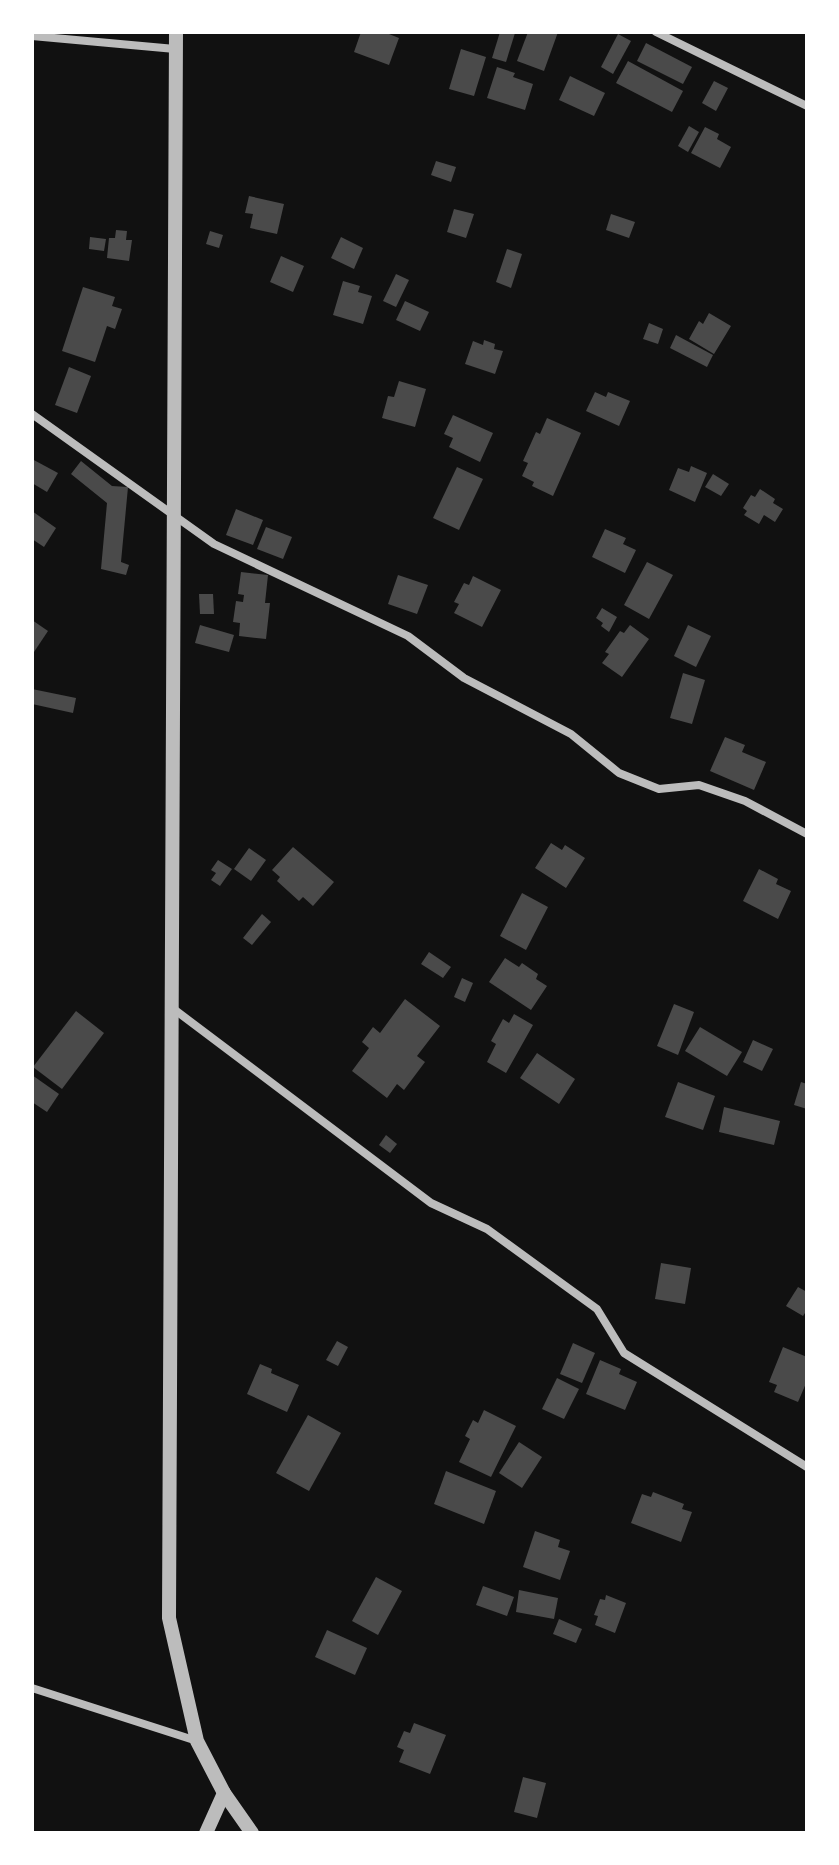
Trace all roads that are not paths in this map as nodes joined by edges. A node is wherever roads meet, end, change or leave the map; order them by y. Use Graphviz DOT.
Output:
graph roads {
  1 [pos="176,32"];
  2 [pos="656,32"];
  3 [pos="32,36"];
  4 [pos="175,49"];
  5 [pos="807,106"];
  6 [pos="32,414"];
  7 [pos="173,514"];
  8 [pos="807,834"];
  9 [pos="170,1006"];
  10 [pos="807,1467"];
  11 [pos="32,1688"];
  12 [pos="197,1741"];
  13 [pos="224,1793"];
  14 [pos="206,1833"];
  15 [pos="252,1833"];
  1 -- 4 [label="street"];
  2 -- 5 [label="street"];
  3 -- 4 [label="street"];
  4 -- 7 [label="street"];
  6 -- 7 [label="street"];
  7 -- 8 [label="street"];
  7 -- 9 [label="street"];
  9 -- 10 [label="street"];
  9 -- 12 [label="street"];
  11 -- 12 [label="street"];
  12 -- 13 [label="street"];
  13 -- 14 [label="street"];
  13 -- 15 [label="street"];
}
